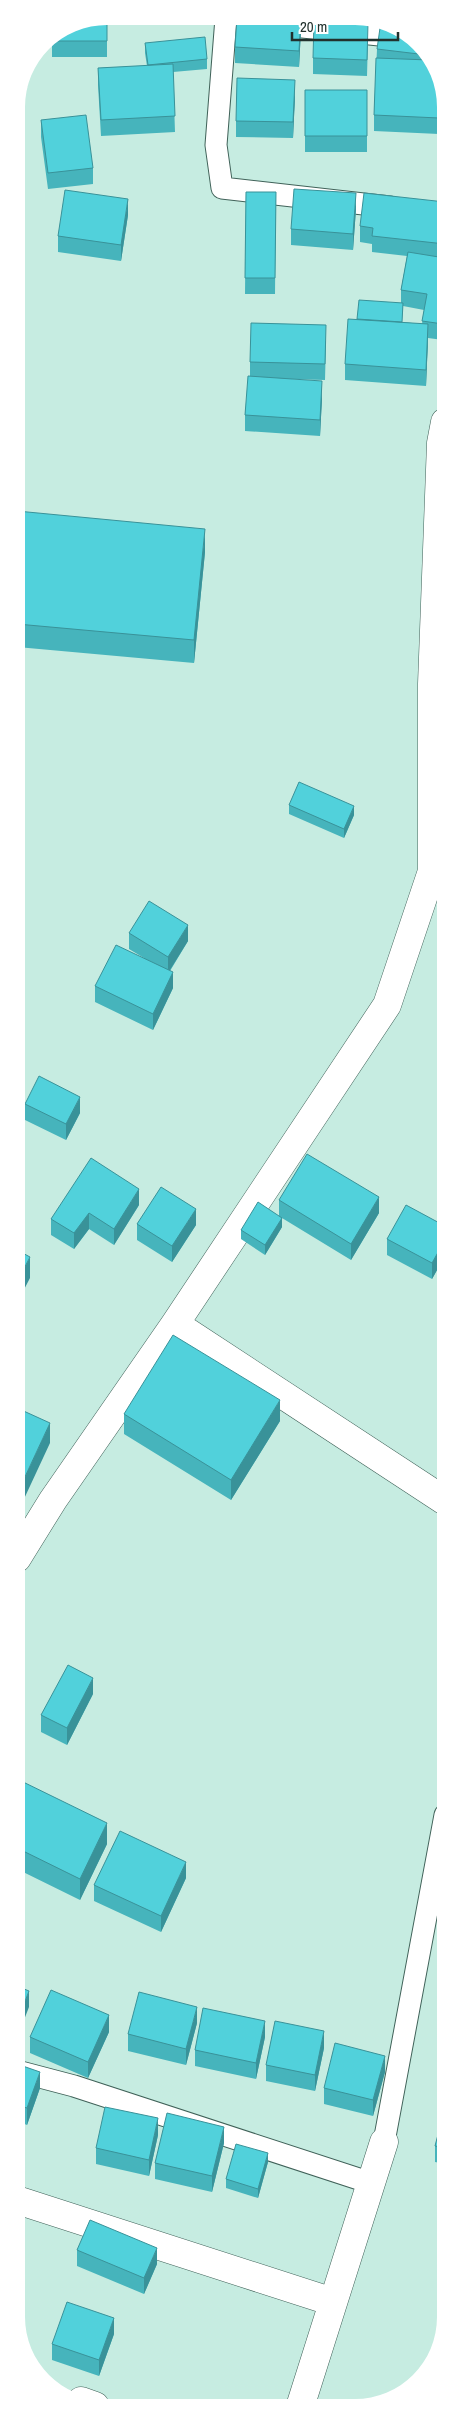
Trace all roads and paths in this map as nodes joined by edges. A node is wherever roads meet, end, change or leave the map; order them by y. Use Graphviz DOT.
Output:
graph roads {
  1 [pos="238,25"];
  2 [pos="286,25"];
  3 [pos="397,37"];
  4 [pos="405,208"];
  5 [pos="437,550"];
  6 [pos="175,1324"];
  7 [pos="437,1496"];
  8 [pos="25,1545"];
  9 [pos="437,1862"];
  10 [pos="25,2073"];
  11 [pos="384,2142"];
  12 [pos="371,2182"];
  13 [pos="25,2203"];
  14 [pos="333,2302"];
  15 [pos="303,2399"];
  1 -- 4 [label="lane"];
  2 -- 3 [label="lane"];
  5 -- 6 [label="street"];
  6 -- 7 [label="street"];
  6 -- 8 [label="street"];
  9 -- 11 [label="lane"];
  10 -- 12 [label="lane"];
  11 -- 12 [label="street"];
  12 -- 14 [label="street"];
  13 -- 14 [label="street"];
  14 -- 15 [label="street"];
}
